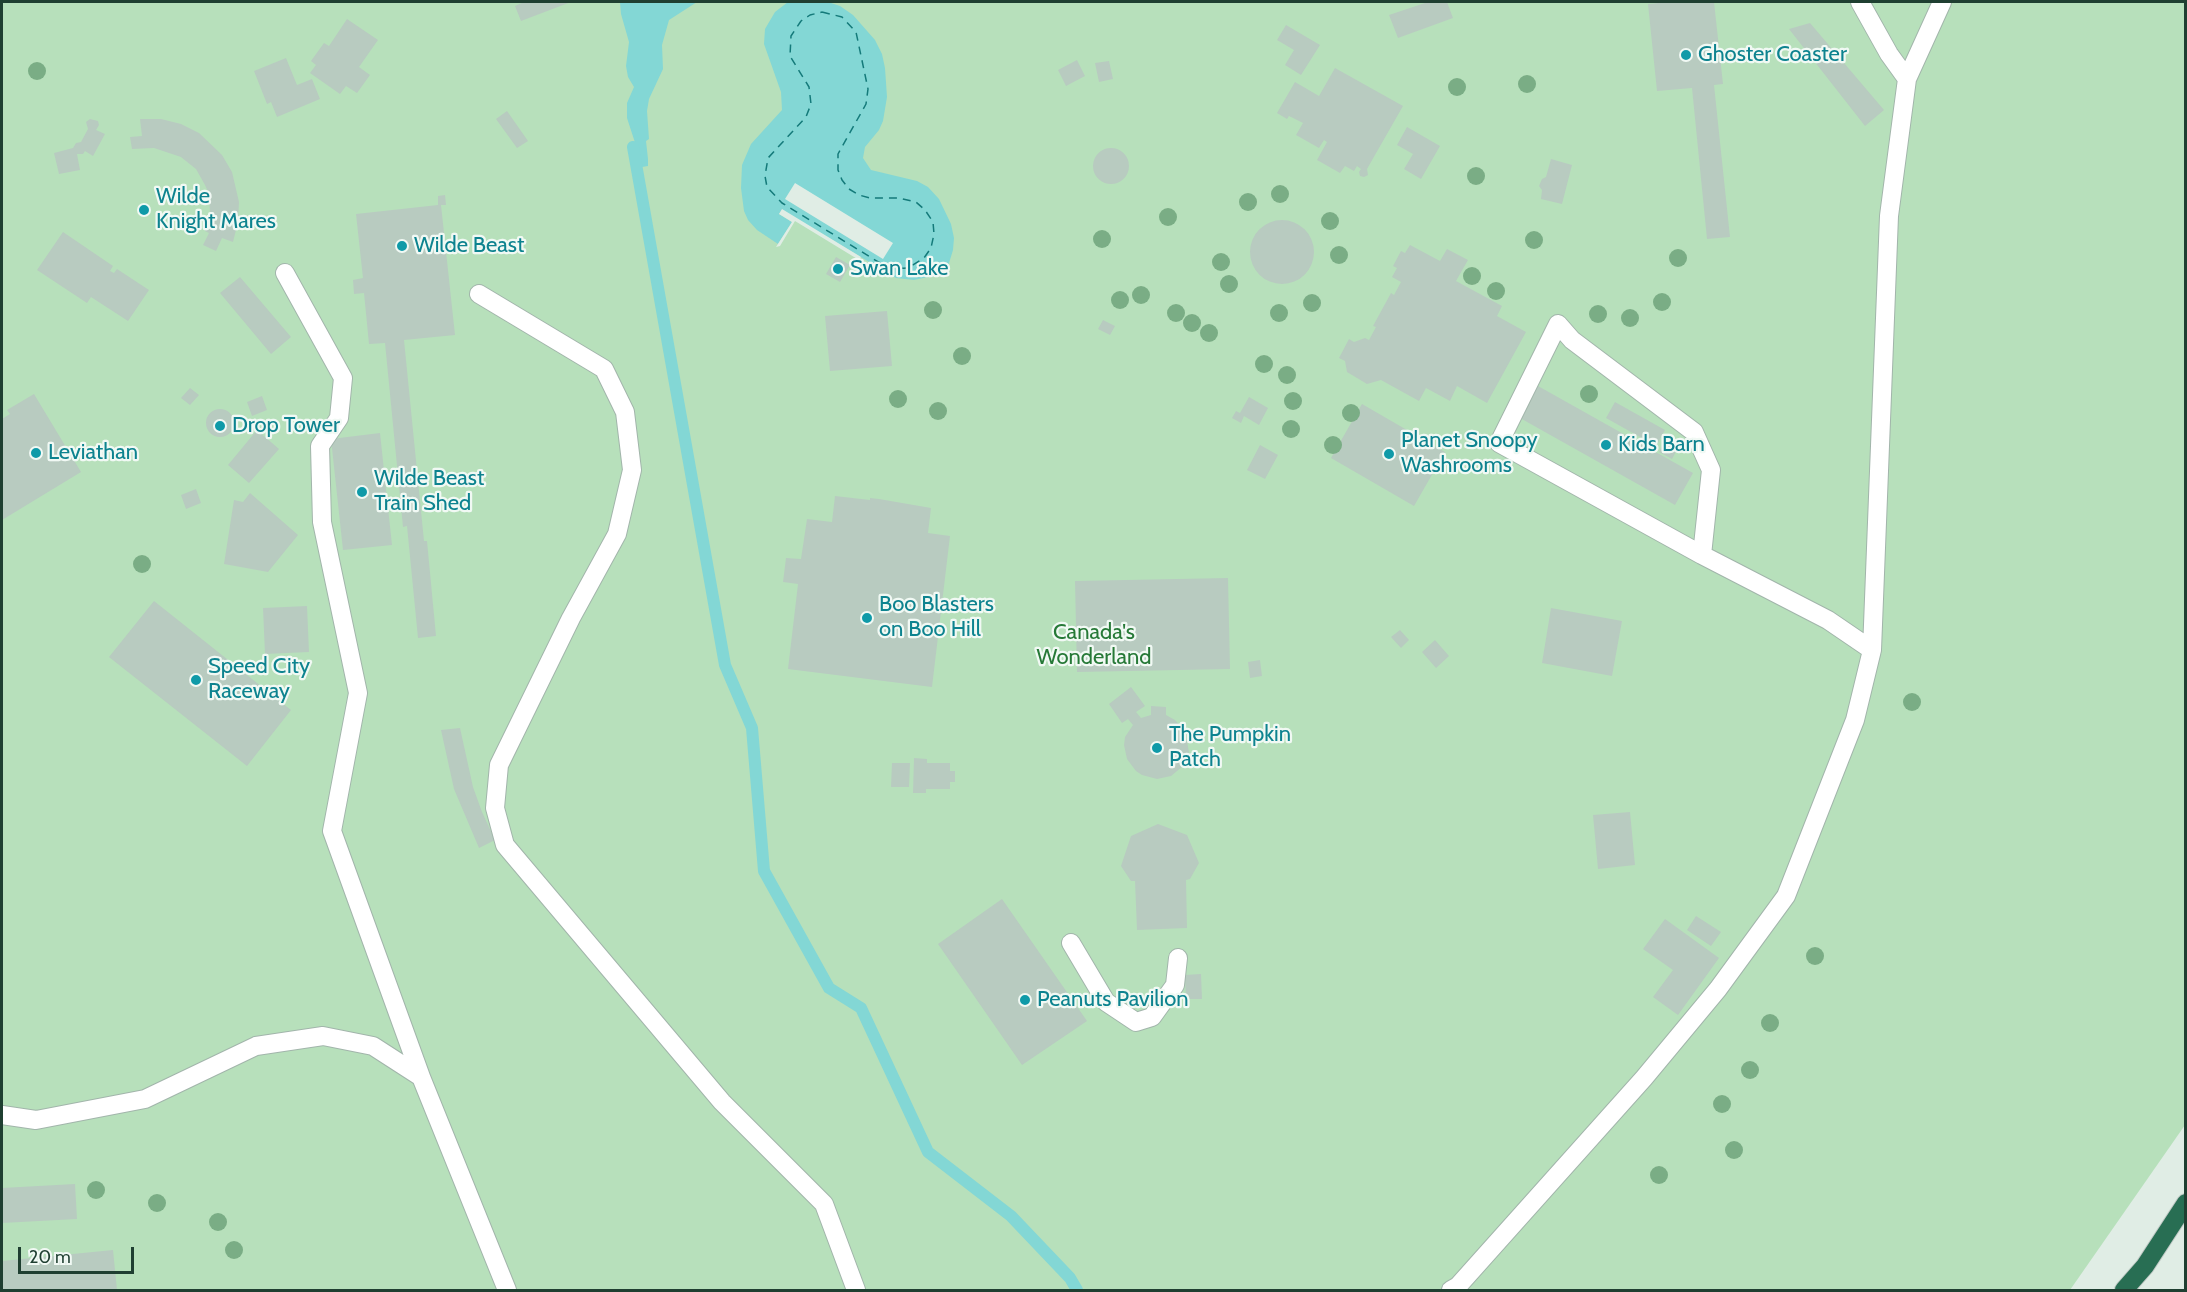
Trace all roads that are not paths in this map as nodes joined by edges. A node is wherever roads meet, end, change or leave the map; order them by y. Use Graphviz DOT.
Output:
graph roads {
  1 [pos="1860,2"];
  2 [pos="1942,2"];
  3 [pos="1907,80"];
  4 [pos="285,273"];
  5 [pos="478,294"];
  6 [pos="1702,555"];
  7 [pos="1872,650"];
  8 [pos="1071,943"];
  9 [pos="1178,958"];
  10 [pos="421,1077"];
  11 [pos="2,1115"];
  12 [pos="2186,1203"];
  13 [pos="507,1290"];
  14 [pos="856,1290"];
  15 [pos="1451,1290"];
  16 [pos="2124,1290"];
  1 -- 3 [label="lane"];
  2 -- 3 [label="lane"];
  3 -- 7 [label="lane"];
  4 -- 10 [label="lane"];
  5 -- 14 [label="lane"];
  6 -- 6 [label="lane"];
  6 -- 7 [label="lane"];
  7 -- 15 [label="lane"];
  8 -- 9 [label="lane"];
  10 -- 11 [label="lane"];
  10 -- 13 [label="lane"];
  12 -- 16 [label="highway"];
}
